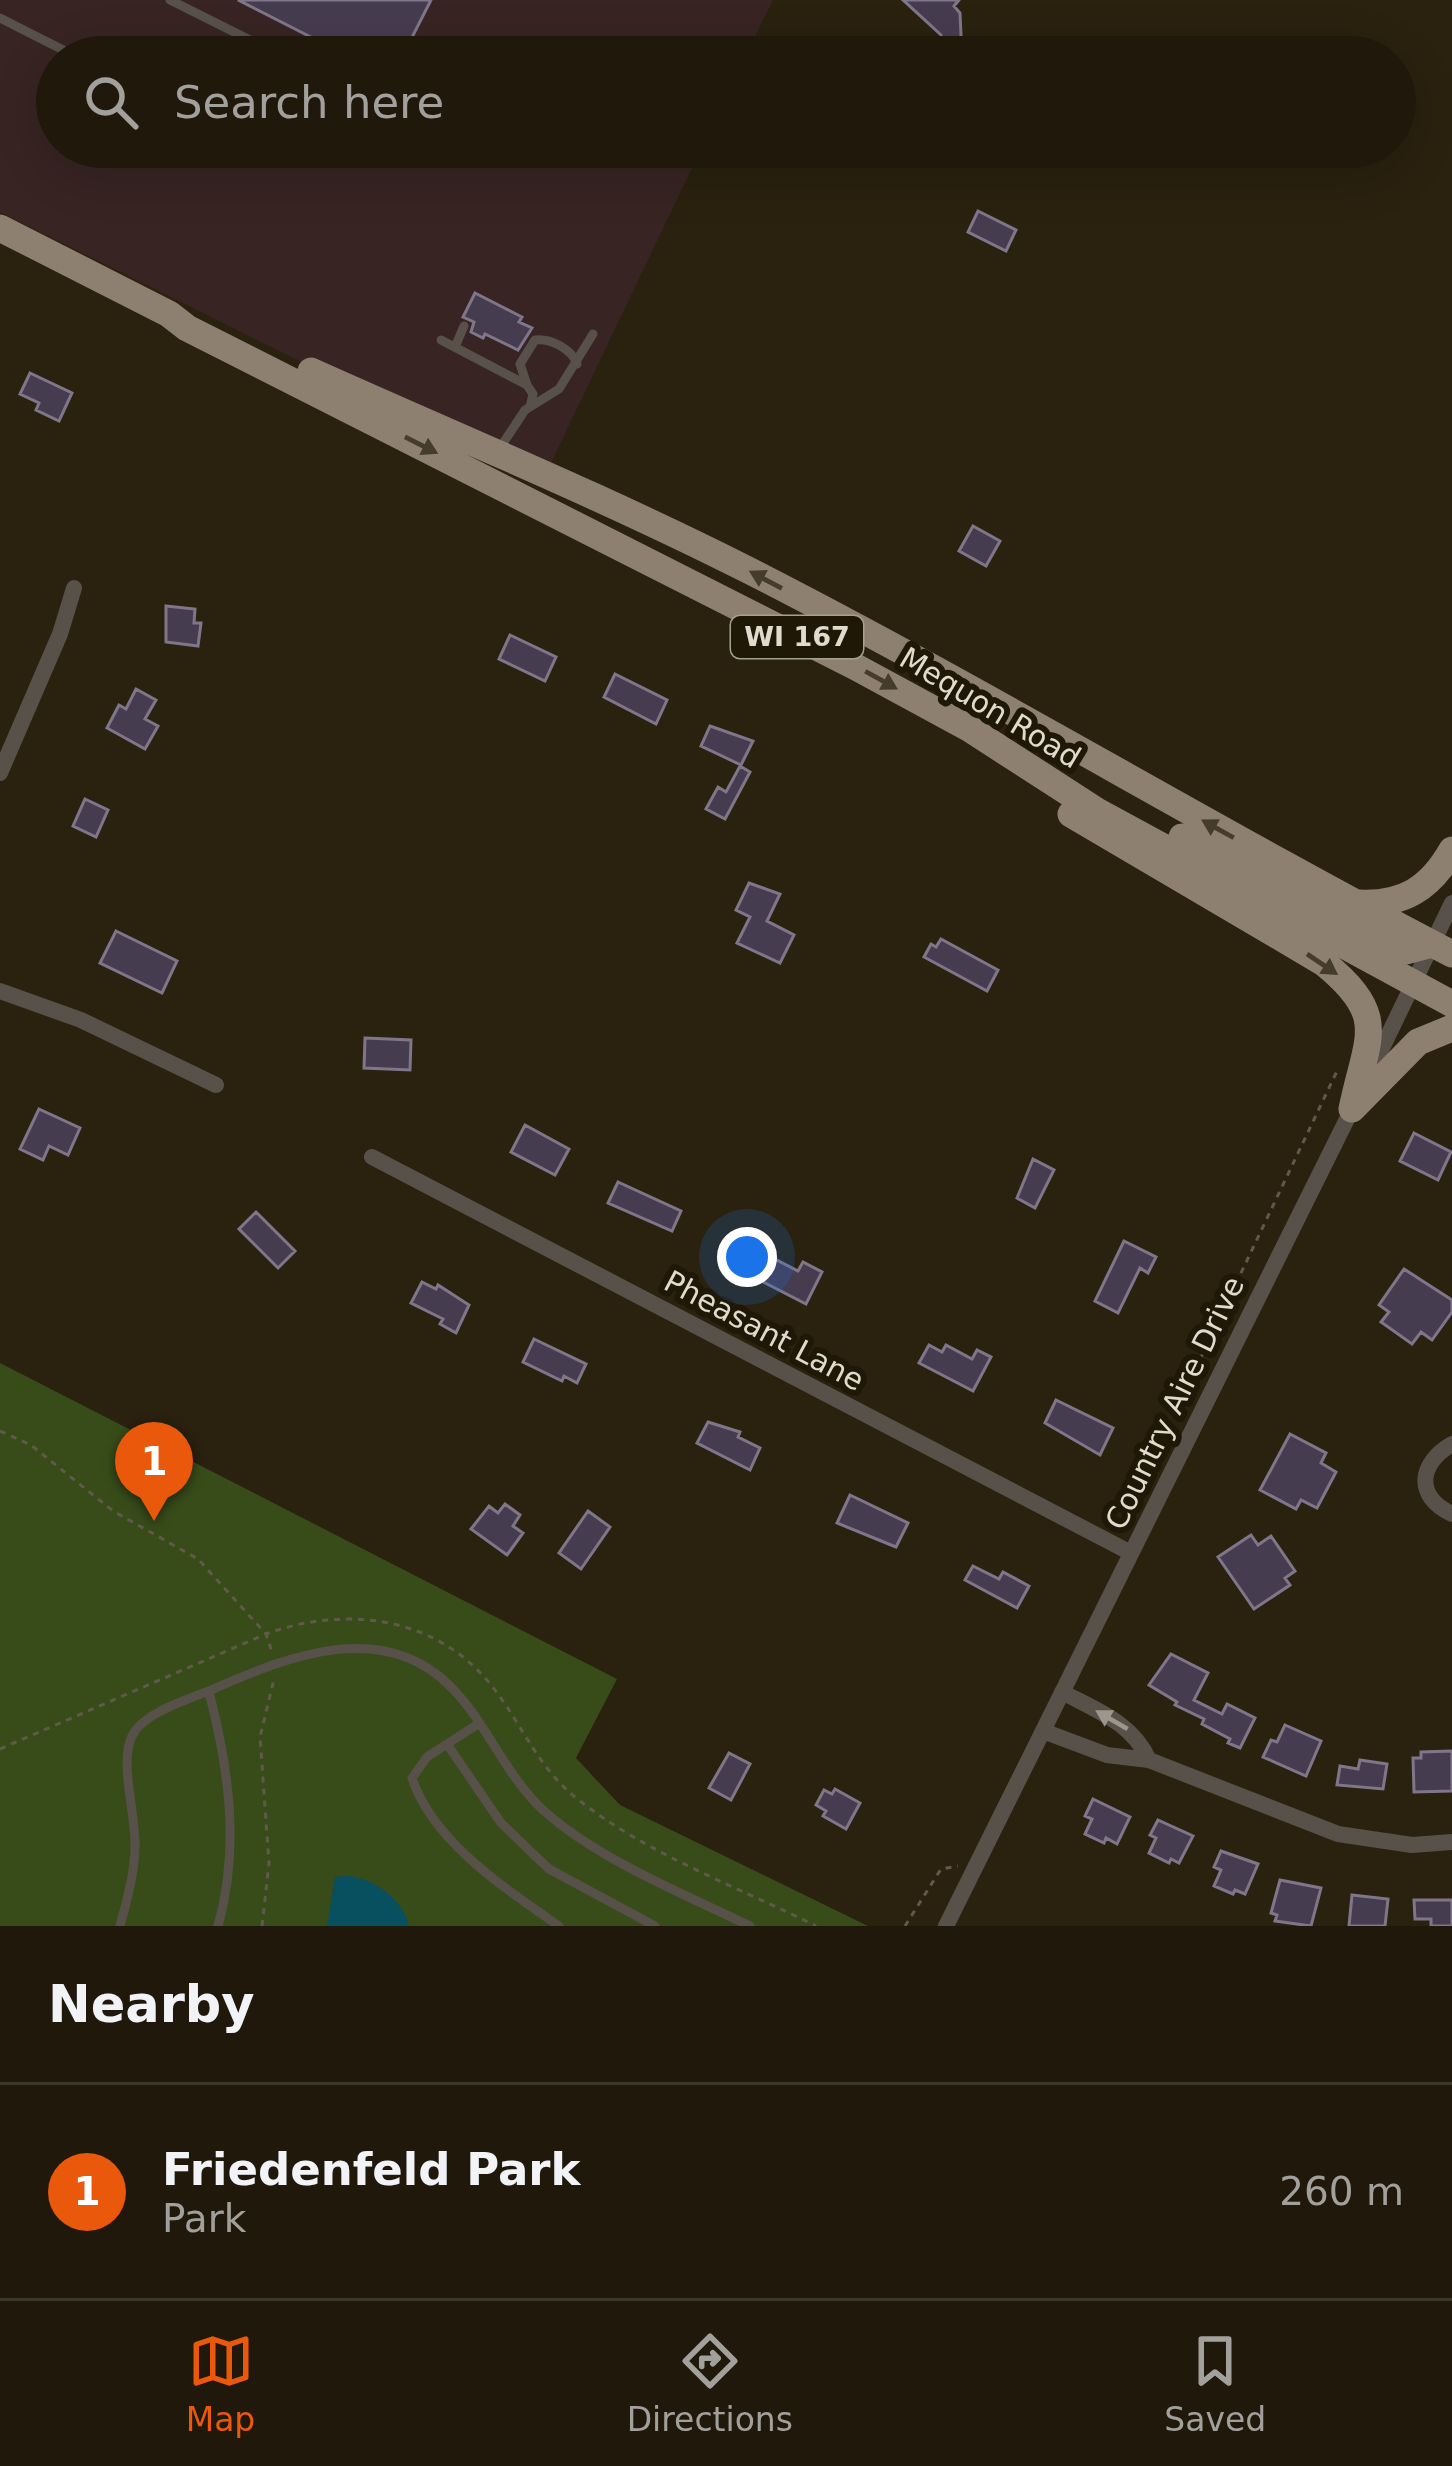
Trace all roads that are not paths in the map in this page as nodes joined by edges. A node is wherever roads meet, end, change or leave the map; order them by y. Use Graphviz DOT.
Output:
graph roads {
  1 [pos="170,0"];
  2 [pos="0,19"];
  3 [pos="242,36"];
  4 [pos="36,37"];
  5 [pos="0,228"];
  6 [pos="169,314"];
  7 [pos="464,326"];
  8 [pos="593,334"];
  9 [pos="441,340"];
  10 [pos="455,347"];
  11 [pos="577,364"];
  12 [pos="526,385"];
  13 [pos="530,406"];
  14 [pos="498,451"];
  15 [pos="74,588"];
  16 [pos="982,737"];
  17 [pos="0,773"];
  18 [pos="1046,779"];
  19 [pos="1452,850"];
  20 [pos="1353,902"];
  21 [pos="1452,903"];
  22 [pos="1442,949"];
  23 [pos="1452,981"];
  24 [pos="1413,985"];
  25 [pos="0,991"];
  26 [pos="1452,1004"];
  27 [pos="1452,1028"];
  28 [pos="216,1085"];
  29 [pos="1352,1109"];
  30 [pos="372,1157"];
  31 [pos="1452,1444"];
  32 [pos="1452,1514"];
  33 [pos="1131,1553"];
  34 [pos="208,1692"];
  35 [pos="1062,1692"];
  36 [pos="478,1724"];
  37 [pos="1043,1731"];
  38 [pos="447,1744"];
  39 [pos="1149,1760"];
  40 [pos="1452,1842"];
  41 [pos="729,1916"];
  42 [pos="120,1926"];
  43 [pos="218,1926"];
  44 [pos="559,1926"];
  45 [pos="655,1926"];
  46 [pos="717,1926"];
  47 [pos="750,1926"];
  48 [pos="946,1926"];
  1 -- 3 [label="lane"];
  2 -- 4 [label="lane"];
  5 -- 6 [label="main road, Mequon Road / WI 167"];
  6 -- 14 [label="main road, Mequon Road / WI 167"];
  6 -- 16 [label="main road, Mequon Road / WI 167, one-way"];
  7 -- 10 [label="lane"];
  8 -- 11 [label="lane"];
  9 -- 10 [label="lane"];
  10 -- 12 [label="lane"];
  11 -- 12 [label="lane"];
  11 -- 13 [label="lane"];
  12 -- 13 [label="lane"];
  13 -- 14 [label="lane"];
  20 -- 14 [label="main road, Mequon Road / WI 167, one-way"];
  15 -- 17 [label="street"];
  16 -- 18 [label="main road, Mequon Road / WI 167"];
  16 -- 29 [label="main road, one-way"];
  18 -- 22 [label="main road"];
  18 -- 24 [label="main road, Mequon Road / WI 167"];
  19 -- 20 [label="main road"];
  20 -- 22 [label="main road, Mequon Road / WI 167"];
  21 -- 22 [label="street, Country Aire Drive"];
  22 -- 24 [label="street, Country Aire Drive"];
  23 -- 24 [label="main road"];
  24 -- 26 [label="main road, Mequon Road / WI 167"];
  24 -- 29 [label="street, Country Aire Drive"];
  25 -- 28 [label="street"];
  27 -- 29 [label="main road"];
  29 -- 33 [label="street, Country Aire Drive"];
  30 -- 33 [label="street, Pheasant Lane"];
  31 -- 32 [label="street"];
  33 -- 35 [label="street, Country Aire Drive"];
  34 -- 36 [label="lane"];
  34 -- 42 [label="lane"];
  34 -- 43 [label="lane"];
  35 -- 37 [label="street, Country Aire Drive"];
  39 -- 35 [label="street, one-way"];
  36 -- 38 [label="lane"];
  36 -- 41 [label="lane"];
  37 -- 39 [label="street"];
  37 -- 48 [label="street, Country Aire Drive"];
  38 -- 44 [label="lane"];
  38 -- 45 [label="lane"];
  39 -- 40 [label="street"];
  41 -- 46 [label="lane"];
  41 -- 47 [label="lane"];
}
